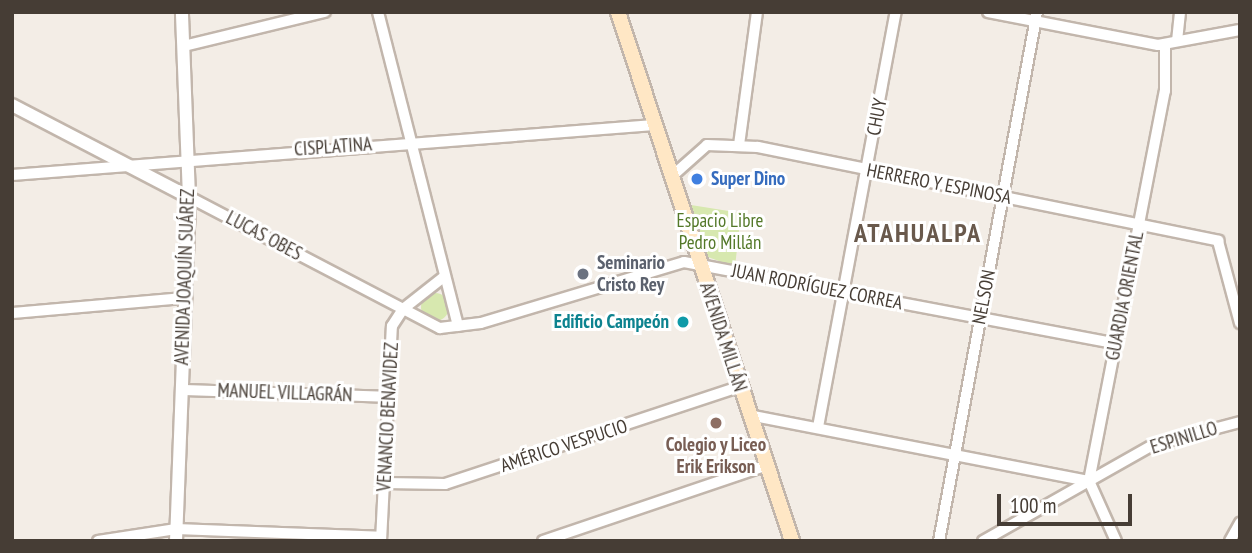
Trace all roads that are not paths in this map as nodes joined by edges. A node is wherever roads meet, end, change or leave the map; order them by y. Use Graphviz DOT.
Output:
graph roads {
  1 [pos="183,12"];
  2 [pos="325,12"];
  3 [pos="378,12"];
  4 [pos="618,12"];
  5 [pos="757,12"];
  6 [pos="896,12"];
  7 [pos="988,12"];
  8 [pos="1180,12"];
  9 [pos="1036,17"];
  10 [pos="1240,30"];
  11 [pos="1177,41"];
  12 [pos="1165,44"];
  13 [pos="184,46"];
  14 [pos="12,105"];
  15 [pos="654,125"];
  16 [pos="413,141"];
  17 [pos="739,145"];
  18 [pos="188,158"];
  19 [pos="121,162"];
  20 [pos="867,169"];
  21 [pos="12,174"];
  22 [pos="671,177"];
  23 [pos="189,197"];
  24 [pos="1003,197"];
  25 [pos="1138,224"];
  26 [pos="698,262"];
  27 [pos="445,276"];
  28 [pos="844,292"];
  29 [pos="184,298"];
  30 [pos="403,309"];
  31 [pos="12,313"];
  32 [pos="980,318"];
  33 [pos="1240,324"];
  34 [pos="458,326"];
  35 [pos="1116,345"];
  36 [pos="739,387"];
  37 [pos="182,390"];
  38 [pos="388,397"];
  39 [pos="748,415"];
  40 [pos="1240,422"];
  41 [pos="818,427"];
  42 [pos="954,454"];
  43 [pos="765,466"];
  44 [pos="1089,481"];
  45 [pos="385,483"];
  46 [pos="1240,523"];
  47 [pos="176,535"];
  48 [pos="381,539"];
  49 [pos="1226,539"];
  50 [pos="98,541"];
  51 [pos="543,541"];
  52 [pos="792,541"];
  53 [pos="939,541"];
  54 [pos="983,541"];
  55 [pos="1116,541"];
  1 -- 13 [label="street, AVENIDA JOAQUÍN SUÁREZ"];
  2 -- 13 [label="street"];
  3 -- 16 [label="street"];
  4 -- 15 [label="main road, AVENIDA MILLÁN"];
  5 -- 17 [label="street"];
  6 -- 20 [label="street, CHUY"];
  7 -- 9 [label="street"];
  8 -- 11 [label="street"];
  9 -- 12 [label="street"];
  9 -- 24 [label="street, NELSON"];
  10 -- 11 [label="street"];
  11 -- 12 [label="street"];
  12 -- 25 [label="street, GUARDIA ORIENTAL"];
  13 -- 18 [label="street, AVENIDA JOAQUÍN SUÁREZ"];
  14 -- 19 [label="street, LUCAS OBES"];
  15 -- 16 [label="street, CISPLATINA"];
  15 -- 22 [label="main road, AVENIDA MILLÁN"];
  16 -- 18 [label="street, CISPLATINA"];
  16 -- 27 [label="street"];
  17 -- 20 [label="street, HERRERO Y ESPINOSA"];
  17 -- 22 [label="street, HERRERO Y ESPINOSA"];
  18 -- 19 [label="street, CISPLATINA"];
  18 -- 23 [label="street, AVENIDA JOAQUÍN SUÁREZ"];
  19 -- 21 [label="street, CISPLATINA"];
  19 -- 23 [label="street, LUCAS OBES"];
  20 -- 24 [label="street, HERRERO Y ESPINOSA"];
  20 -- 28 [label="street, CHUY"];
  22 -- 26 [label="main road, AVENIDA MILLÁN"];
  23 -- 29 [label="street, AVENIDA JOAQUÍN SUÁREZ"];
  23 -- 30 [label="street, LUCAS OBES"];
  24 -- 25 [label="street, HERRERO Y ESPINOSA"];
  24 -- 32 [label="street, NELSON"];
  25 -- 33 [label="street, HERRERO Y ESPINOSA"];
  25 -- 35 [label="street, GUARDIA ORIENTAL"];
  26 -- 28 [label="street, JUAN RODRÍGUEZ CORREA"];
  26 -- 34 [label="street, JUAN RODRÍGUEZ CORREA"];
  26 -- 36 [label="main road, AVENIDA MILLÁN"];
  27 -- 30 [label="street"];
  27 -- 34 [label="street"];
  28 -- 32 [label="street, JUAN RODRÍGUEZ CORREA"];
  28 -- 41 [label="street, CHUY"];
  29 -- 31 [label="street"];
  29 -- 37 [label="street, AVENIDA JOAQUÍN SUÁREZ"];
  30 -- 34 [label="street, JUAN RODRÍGUEZ CORREA"];
  30 -- 38 [label="street, VENANCIO BENAVIDEZ"];
  32 -- 35 [label="street, JUAN RODRÍGUEZ CORREA"];
  32 -- 42 [label="street, NELSON"];
  35 -- 44 [label="street, GUARDIA ORIENTAL"];
  36 -- 39 [label="main road, AVENIDA MILLÁN"];
  36 -- 45 [label="street, AMÉRICO VESPUCIO"];
  37 -- 38 [label="street, MANUEL VILLAGRÁN"];
  37 -- 47 [label="street, AVENIDA JOAQUÍN SUÁREZ"];
  38 -- 45 [label="street, VENANCIO BENAVIDEZ"];
  39 -- 41 [label="street"];
  39 -- 43 [label="main road, AVENIDA MILLÁN"];
  40 -- 44 [label="street, ESPINILLO"];
  41 -- 42 [label="street"];
  42 -- 44 [label="street"];
  42 -- 53 [label="street, NELSON"];
  43 -- 51 [label="street"];
  43 -- 52 [label="main road, AVENIDA MILLÁN"];
  44 -- 54 [label="street, ESPINILLO"];
  44 -- 55 [label="street"];
  45 -- 48 [label="street, VENANCIO BENAVIDEZ"];
  46 -- 49 [label="street"];
  47 -- 48 [label="street"];
  47 -- 50 [label="street"];
}
